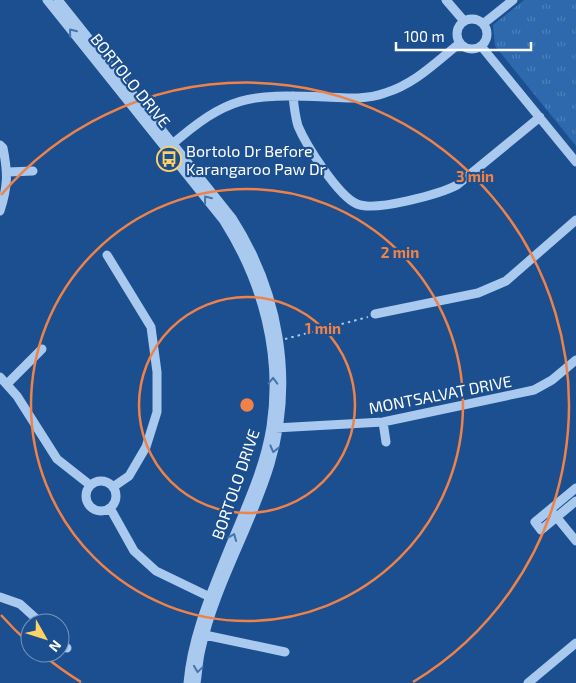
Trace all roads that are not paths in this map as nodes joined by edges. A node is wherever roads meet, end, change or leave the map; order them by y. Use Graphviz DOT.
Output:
graph roads {
  1 [pos="47,0"];
  2 [pos="58,0"];
  3 [pos="446,0"];
  4 [pos="514,0"];
  5 [pos="464,21"];
  6 [pos="483,24"];
  7 [pos="460,43"];
  8 [pos="482,46"];
  9 [pos="293,96"];
  10 [pos="540,117"];
  11 [pos="0,145"];
  12 [pos="170,146"];
  13 [pos="576,162"];
  14 [pos="33,171"];
  15 [pos="8,172"];
  16 [pos="0,211"];
  17 [pos="576,220"];
  18 [pos="107,255"];
  19 [pos="374,314"];
  20 [pos="42,348"];
  21 [pos="576,360"];
  22 [pos="0,377"];
  23 [pos="8,383"];
  24 [pos="383,422"];
  25 [pos="275,428"];
  26 [pos="386,442"];
  27 [pos="90,485"];
  28 [pos="113,487"];
  29 [pos="576,488"];
  30 [pos="576,501"];
  31 [pos="110,508"];
  32 [pos="554,513"];
  33 [pos="576,541"];
  34 [pos="0,597"];
  35 [pos="213,599"];
  36 [pos="29,613"];
  37 [pos="201,635"];
  38 [pos="576,643"];
  39 [pos="285,652"];
  40 [pos="188,683"];
  41 [pos="196,683"];
  42 [pos="528,683"];
  12 -- 1 [label="street, BORTOLO DRIVE, one-way"];
  2 -- 12 [label="street, BORTOLO DRIVE"];
  3 -- 5 [label="street"];
  4 -- 6 [label="street"];
  5 -- 6 [label="street"];
  5 -- 7 [label="street"];
  6 -- 8 [label="street"];
  7 -- 8 [label="street"];
  7 -- 9 [label="street"];
  8 -- 10 [label="street"];
  9 -- 10 [label="street"];
  9 -- 12 [label="street"];
  10 -- 13 [label="street"];
  11 -- 15 [label="street"];
  12 -- 25 [label="street, BORTOLO DRIVE"];
  14 -- 15 [label="street"];
  15 -- 16 [label="street"];
  17 -- 19 [label="street"];
  18 -- 28 [label="street"];
  20 -- 23 [label="street"];
  21 -- 24 [label="street, MONTSALVAT DRIVE"];
  22 -- 23 [label="street"];
  23 -- 27 [label="street"];
  24 -- 25 [label="street, MONTSALVAT DRIVE"];
  24 -- 26 [label="street"];
  25 -- 35 [label="street, BORTOLO DRIVE"];
  27 -- 28 [label="street"];
  27 -- 31 [label="street"];
  28 -- 31 [label="street"];
  29 -- 32 [label="street"];
  30 -- 32 [label="street"];
  31 -- 35 [label="street"];
  32 -- 32 [label="street"];
  32 -- 33 [label="street"];
  34 -- 36 [label="street"];
  35 -- 37 [label="street, BORTOLO DRIVE"];
  37 -- 39 [label="street"];
  37 -- 40 [label="street, BORTOLO DRIVE"];
  37 -- 41 [label="street, BORTOLO DRIVE, one-way"];
  38 -- 42 [label="street"];
}
